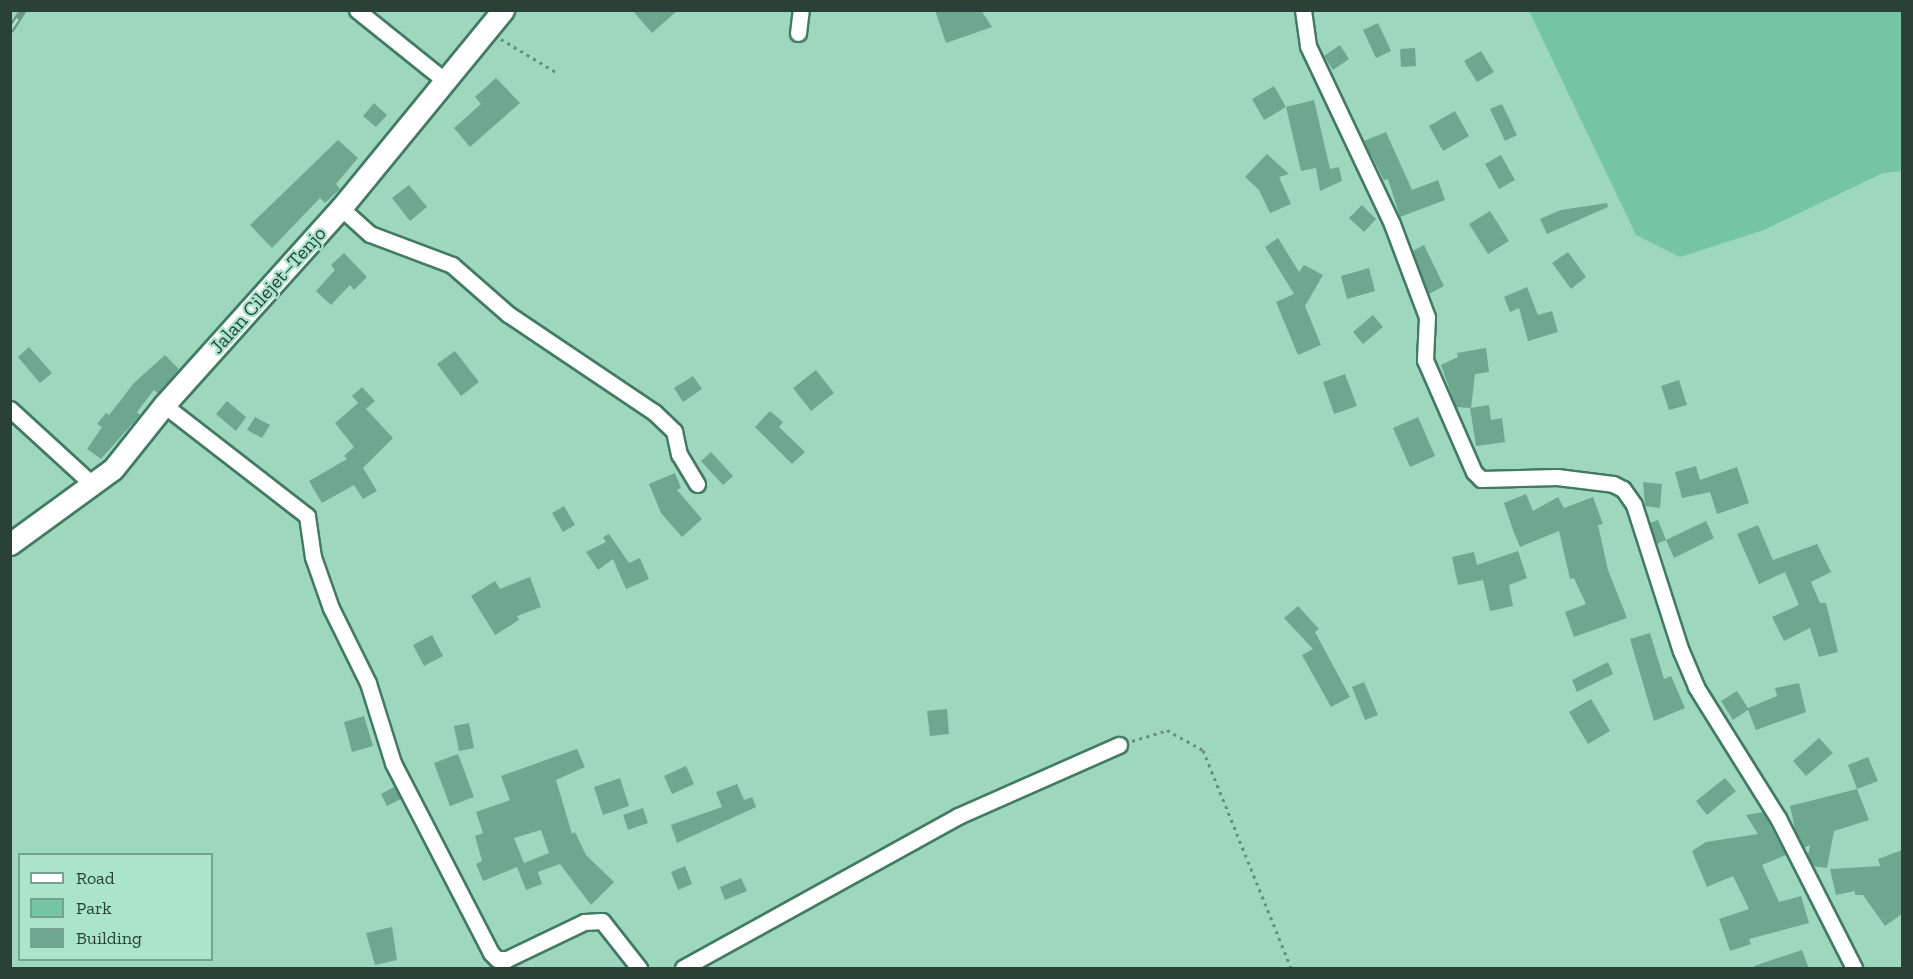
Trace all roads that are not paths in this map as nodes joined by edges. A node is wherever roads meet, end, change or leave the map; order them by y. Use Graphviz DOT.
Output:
graph roads {
  1 [pos="357,10"];
  2 [pos="503,10"];
  3 [pos="801,10"];
  4 [pos="1303,10"];
  5 [pos="798,33"];
  6 [pos="444,80"];
  7 [pos="341,208"];
  8 [pos="164,405"];
  9 [pos="10,409"];
  10 [pos="697,484"];
  11 [pos="94,486"];
  12 [pos="10,544"];
  13 [pos="1119,745"];
  14 [pos="639,969"];
  15 [pos="683,969"];
  16 [pos="1854,969"];
  1 -- 6 [label="street"];
  2 -- 6 [label="main road, Jalan Cilejet–Tenjo"];
  3 -- 5 [label="street"];
  4 -- 16 [label="street"];
  6 -- 7 [label="main road, Jalan Cilejet–Tenjo"];
  7 -- 8 [label="main road, Jalan Cilejet–Tenjo"];
  7 -- 10 [label="street"];
  8 -- 11 [label="main road, Jalan Cilejet–Tenjo"];
  8 -- 14 [label="street"];
  9 -- 11 [label="street"];
  11 -- 12 [label="main road, Jalan Cilejet–Tenjo"];
  13 -- 15 [label="street"];
}
